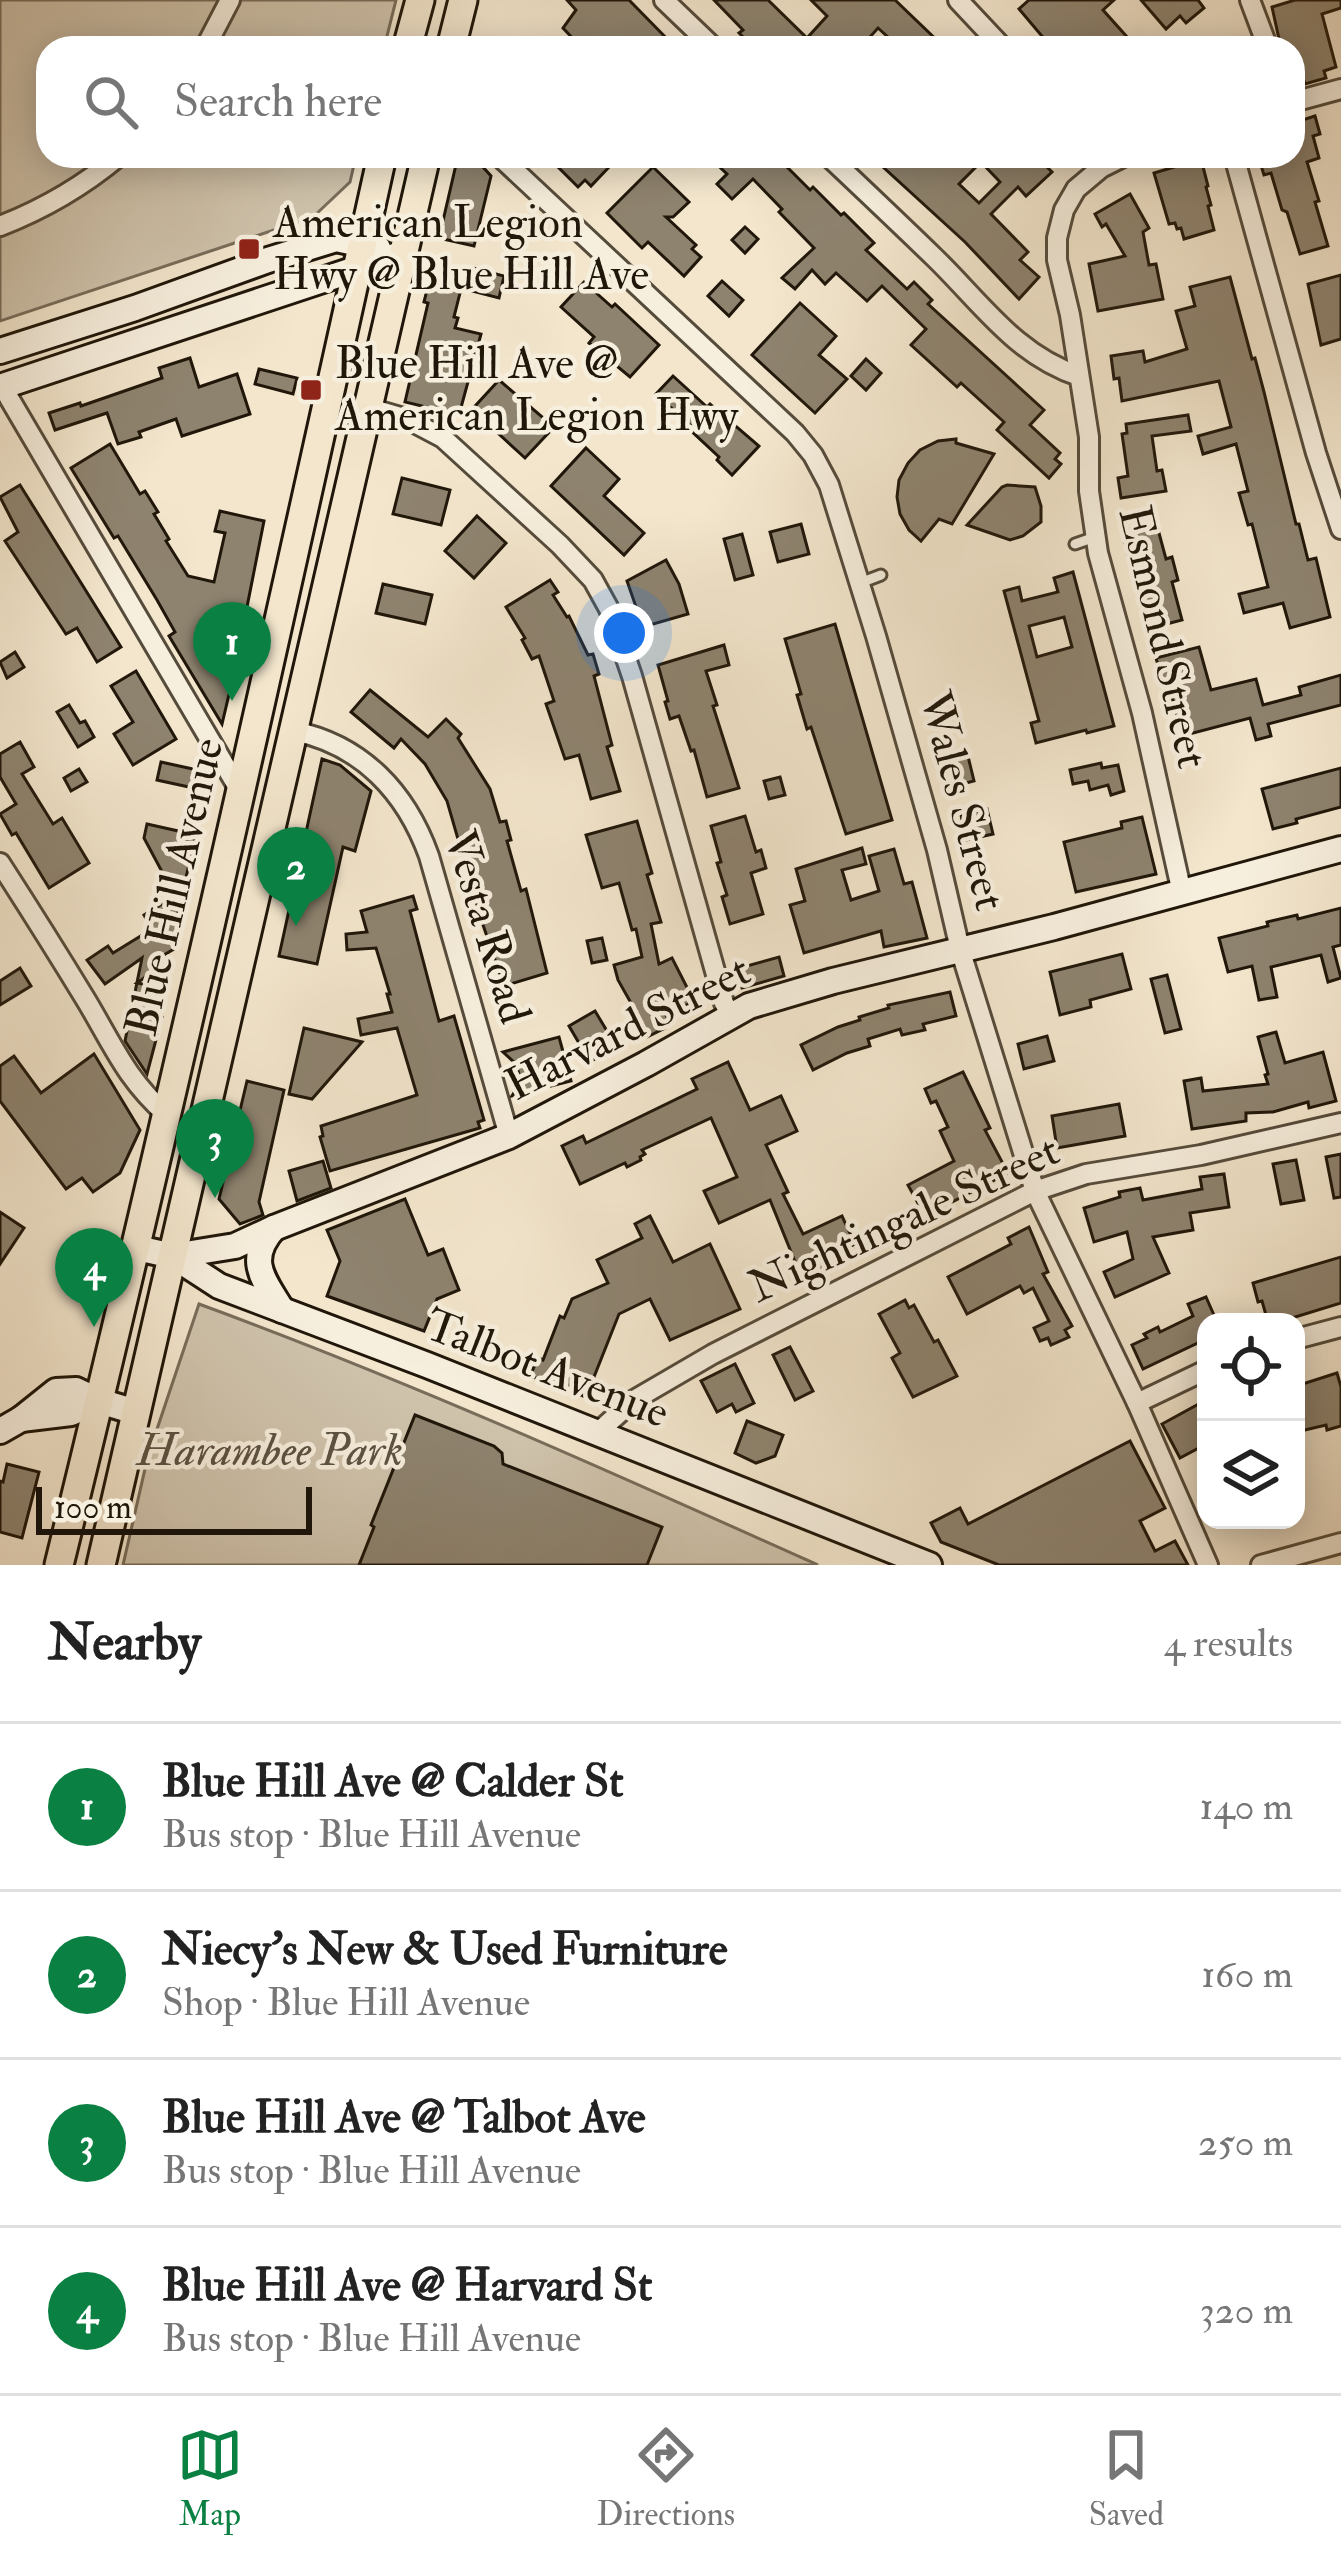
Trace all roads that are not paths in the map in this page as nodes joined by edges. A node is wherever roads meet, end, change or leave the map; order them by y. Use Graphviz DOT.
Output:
graph roads {
  1 [pos="230,0"];
  2 [pos="420,0"];
  3 [pos="463,0"];
  4 [pos="664,0"];
  5 [pos="958,0"];
  6 [pos="1250,0"];
  7 [pos="211,36"];
  8 [pos="410,36"];
  9 [pos="454,36"];
  10 [pos="702,36"];
  11 [pos="992,36"];
  12 [pos="1264,36"];
  13 [pos="1341,89"];
  14 [pos="1305,99"];
  15 [pos="102,168"];
  16 [pos="379,168"];
  17 [pos="423,168"];
  18 [pos="512,168"];
  19 [pos="841,168"];
  20 [pos="1092,168"];
  21 [pos="1237,168"];
  22 [pos="0,226"];
  23 [pos="404,253"];
  24 [pos="360,256"];
  25 [pos="0,351"];
  26 [pos="1079,376"];
  27 [pos="1,387"];
  28 [pos="369,408"];
  29 [pos="1341,529"];
  30 [pos="1095,537"];
  31 [pos="1075,544"];
  32 [pos="881,575"];
  33 [pos="860,584"];
  34 [pos="293,731"];
  35 [pos="241,790"];
  36 [pos="1341,849"];
  37 [pos="0,863"];
  38 [pos="1182,893"];
  39 [pos="960,949"];
  40 [pos="731,1015"];
  41 [pos="167,1115"];
  42 [pos="1341,1123"];
  43 [pos="509,1136"];
  44 [pos="1035,1191"];
  45 [pos="274,1228"];
  46 [pos="137,1248"];
  47 [pos="173,1256"];
  48 [pos="283,1311"];
  49 [pos="1341,1327"];
  50 [pos="1305,1337"];
  51 [pos="1197,1374"];
  52 [pos="99,1401"];
  53 [pos="1137,1403"];
  54 [pos="136,1412"];
  55 [pos="10,1425"];
  56 [pos="597,1433"];
  57 [pos="1341,1544"];
  58 [pos="58,1565"];
  59 [pos="101,1565"];
  60 [pos="928,1565"];
  61 [pos="1208,1565"];
  62 [pos="1261,1565"];
  1 -- 7 [label="street"];
  2 -- 8 [label="main road"];
  3 -- 9 [label="main road"];
  4 -- 10 [label="street"];
  5 -- 11 [label="street"];
  6 -- 12 [label="street"];
  13 -- 14 [label="street"];
  15 -- 22 [label="street"];
  16 -- 24 [label="main road, Blue Hill Avenue"];
  17 -- 23 [label="main road, Blue Hill Avenue"];
  18 -- 33 [label="street, Wales Street"];
  19 -- 26 [label="street"];
  20 -- 26 [label="street, Esmond Street"];
  21 -- 29 [label="street"];
  23 -- 24 [label="main road"];
  23 -- 28 [label="main road, Blue Hill Avenue"];
  24 -- 25 [label="main road"];
  24 -- 27 [label="main road"];
  24 -- 35 [label="main road, Blue Hill Avenue"];
  26 -- 30 [label="street, Esmond Street"];
  27 -- 35 [label="street"];
  28 -- 34 [label="main road, Blue Hill Avenue"];
  28 -- 40 [label="street"];
  30 -- 31 [label="lane"];
  30 -- 38 [label="street, Esmond Street"];
  32 -- 33 [label="lane"];
  33 -- 39 [label="street, Wales Street"];
  34 -- 43 [label="street, Vesta Road"];
  34 -- 47 [label="main road, Blue Hill Avenue"];
  35 -- 41 [label="main road, Blue Hill Avenue"];
  36 -- 38 [label="main road, Harvard Street"];
  37 -- 41 [label="street"];
  38 -- 39 [label="main road, Harvard Street"];
  39 -- 40 [label="main road, Harvard Street"];
  39 -- 44 [label="street, Wales Street"];
  40 -- 43 [label="main road, Harvard Street"];
  41 -- 46 [label="main road, Blue Hill Avenue"];
  42 -- 44 [label="street, Nightingale Street"];
  43 -- 45 [label="main road, Harvard Street"];
  44 -- 53 [label="street, Wales Street"];
  44 -- 56 [label="street, Nightingale Street"];
  45 -- 47 [label="main road, Harvard Street"];
  45 -- 48 [label="main road"];
  46 -- 47 [label="main road, Talbot Avenue"];
  46 -- 52 [label="main road, Blue Hill Avenue"];
  47 -- 48 [label="main road, Talbot Avenue"];
  47 -- 54 [label="main road, Blue Hill Avenue"];
  48 -- 56 [label="main road, Talbot Avenue"];
  49 -- 50 [label="street"];
  51 -- 53 [label="street"];
  52 -- 54 [label="main road"];
  52 -- 55 [label="main road"];
  52 -- 58 [label="main road, Blue Hill Avenue"];
  53 -- 61 [label="street, Wales Street"];
  54 -- 59 [label="main road, Blue Hill Avenue"];
  56 -- 60 [label="main road, Talbot Avenue"];
  57 -- 62 [label="street"];
}
